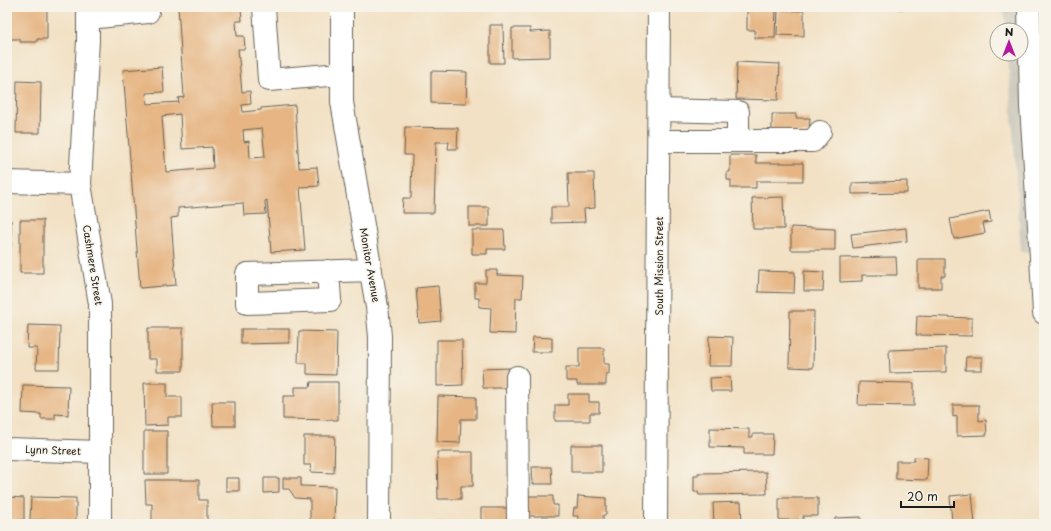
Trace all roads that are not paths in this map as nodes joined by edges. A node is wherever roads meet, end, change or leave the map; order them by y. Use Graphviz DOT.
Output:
graph roads {
  1 [pos="148,7"];
  2 [pos="264,7"];
  3 [pos="342,7"];
  4 [pos="659,7"];
  5 [pos="1028,7"];
  6 [pos="88,13"];
  7 [pos="342,74"];
  8 [pos="659,110"];
  9 [pos="820,132"];
  10 [pos="659,141"];
  11 [pos="738,141"];
  12 [pos="7,182"];
  13 [pos="80,184"];
  14 [pos="370,270"];
  15 [pos="328,271"];
  16 [pos="1044,313"];
  17 [pos="518,377"];
  18 [pos="7,449"];
  19 [pos="100,452"];
  20 [pos="100,524"];
  21 [pos="379,524"];
  22 [pos="518,524"];
  23 [pos="656,524"];
  1 -- 6 [label="street"];
  2 -- 7 [label="street"];
  3 -- 7 [label="street, Monitor Avenue"];
  4 -- 8 [label="street, South Mission Street"];
  5 -- 16 [label="street"];
  6 -- 13 [label="street, Cashmere Street"];
  7 -- 14 [label="street, Monitor Avenue"];
  8 -- 10 [label="street, South Mission Street"];
  8 -- 11 [label="street"];
  9 -- 11 [label="street"];
  10 -- 11 [label="street"];
  10 -- 23 [label="street, South Mission Street"];
  12 -- 13 [label="street"];
  13 -- 19 [label="street, Cashmere Street"];
  14 -- 15 [label="street"];
  14 -- 21 [label="street, Monitor Avenue"];
  17 -- 22 [label="street"];
  18 -- 19 [label="street, Lynn Street"];
  19 -- 20 [label="street, Cashmere Street"];
}
